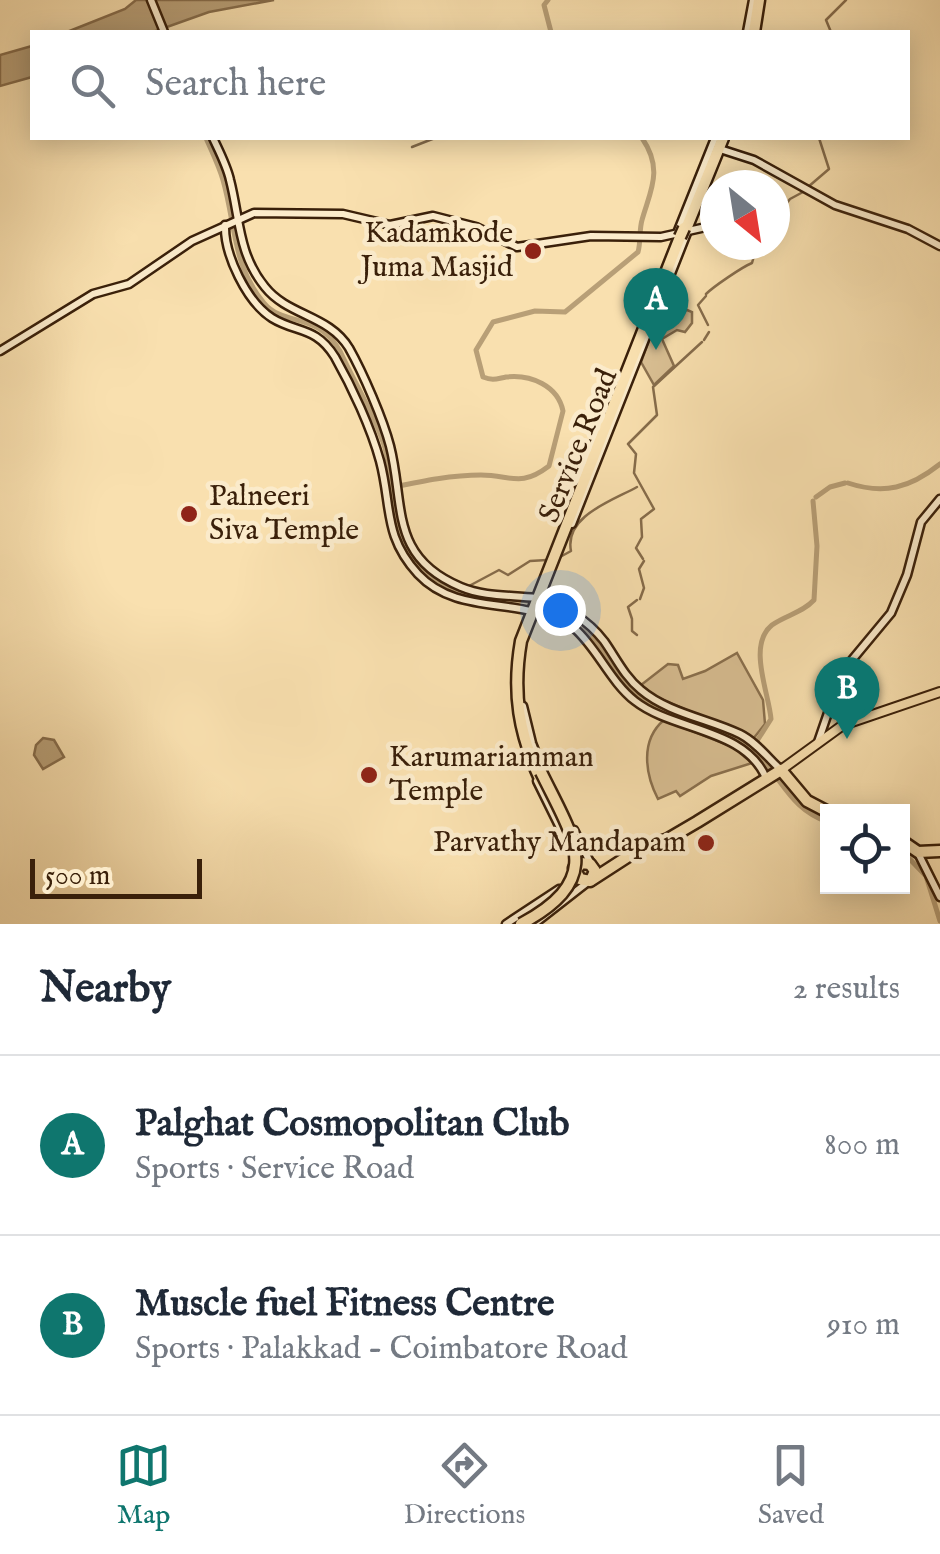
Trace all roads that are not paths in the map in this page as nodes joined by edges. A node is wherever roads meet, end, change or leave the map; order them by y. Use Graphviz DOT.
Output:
graph roads {
  1 [pos="151,0"];
  2 [pos="758,5"];
  3 [pos="163,30"];
  4 [pos="753,30"];
  5 [pos="214,140"];
  6 [pos="721,140"];
  7 [pos="770,170"];
  8 [pos="790,181"];
  9 [pos="236,220"];
  10 [pos="225,224"];
  11 [pos="700,229"];
  12 [pos="683,233"];
  13 [pos="940,246"];
  14 [pos="0,351"];
  15 [pos="380,436"];
  16 [pos="940,499"];
  17 [pos="538,598"];
  18 [pos="533,611"];
  19 [pos="520,665"];
  20 [pos="940,694"];
  21 [pos="818,742"];
  22 [pos="776,774"];
  23 [pos="820,809"];
  24 [pos="910,847"];
  25 [pos="910,848"];
  26 [pos="940,852"];
  27 [pos="919,855"];
  28 [pos="621,860"];
  29 [pos="593,866"];
  30 [pos="572,867"];
  31 [pos="590,881"];
  32 [pos="940,897"];
  33 [pos="509,924"];
  34 [pos="522,924"];
  35 [pos="534,924"];
  1 -- 3 [label="street"];
  2 -- 4 [label="highway"];
  5 -- 9 [label="street"];
  6 -- 7 [label="street"];
  6 -- 12 [label="highway"];
  8 -- 13 [label="street"];
  9 -- 10 [label="street"];
  9 -- 12 [label="street"];
  9 -- 15 [label="street"];
  10 -- 14 [label="street"];
  10 -- 15 [label="street"];
  11 -- 12 [label="street"];
  12 -- 17 [label="highway"];
  12 -- 17 [label="highway"];
  15 -- 17 [label="street"];
  15 -- 18 [label="street"];
  16 -- 21 [label="street"];
  17 -- 18 [label="highway"];
  17 -- 22 [label="street"];
  18 -- 19 [label="highway"];
  18 -- 22 [label="street"];
  18 -- 30 [label="highway"];
  19 -- 29 [label="street"];
  19 -- 34 [label="highway, bridge"];
  20 -- 21 [label="main road"];
  21 -- 22 [label="main road"];
  22 -- 23 [label="highway"];
  22 -- 28 [label="highway"];
  24 -- 26 [label="highway"];
  25 -- 27 [label="highway"];
  26 -- 27 [label="highway"];
  27 -- 32 [label="street"];
  28 -- 29 [label="highway"];
  28 -- 31 [label="highway"];
  29 -- 30 [label="highway"];
  29 -- 31 [label="highway"];
  30 -- 31 [label="highway"];
  30 -- 33 [label="highway"];
  31 -- 35 [label="street"];
}
